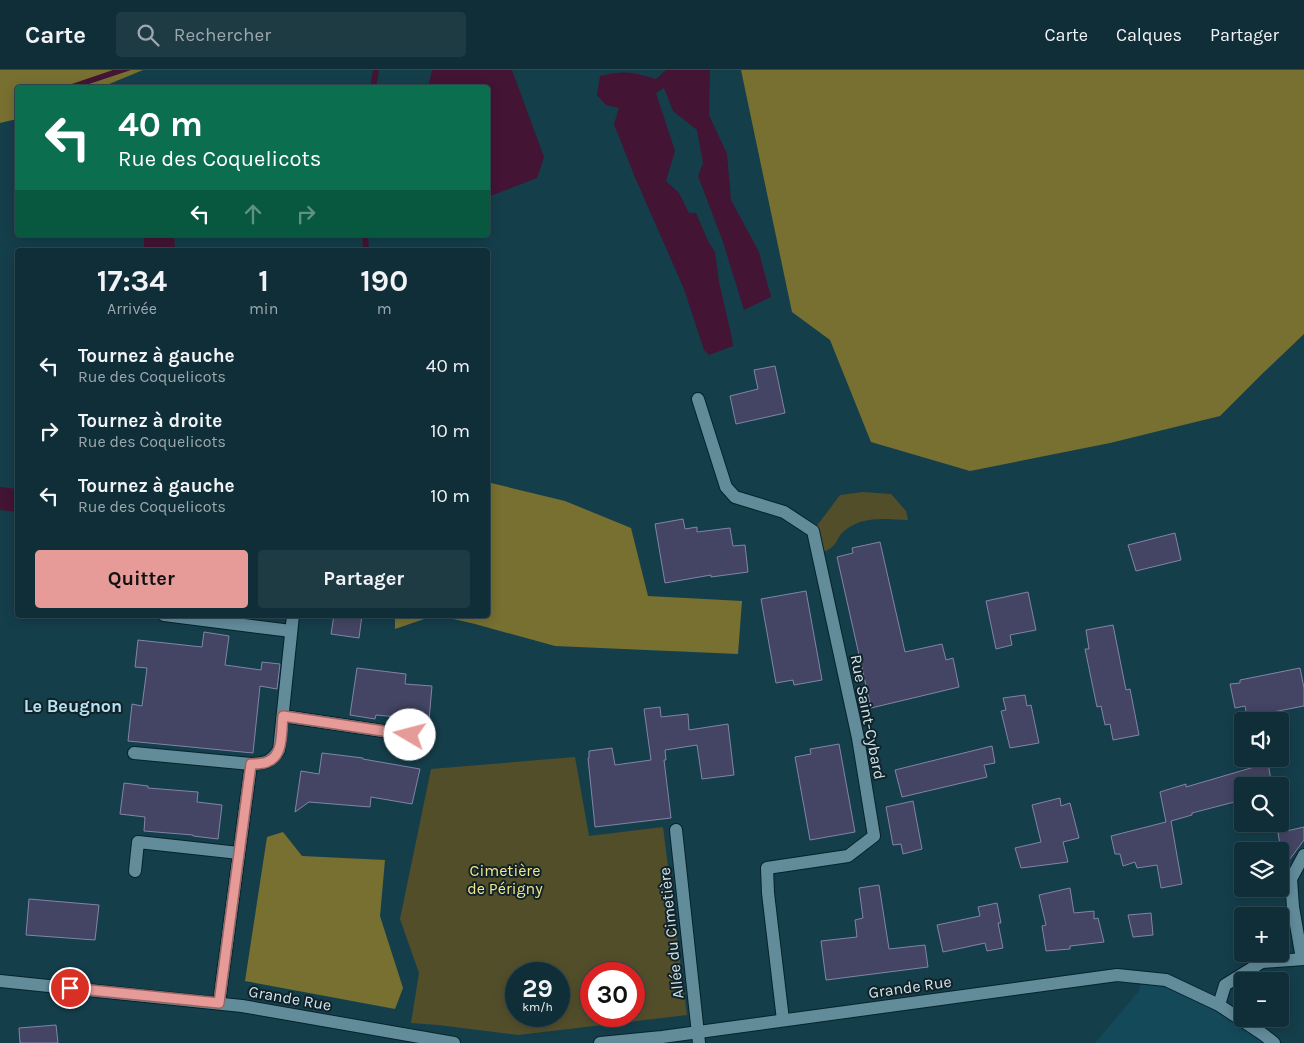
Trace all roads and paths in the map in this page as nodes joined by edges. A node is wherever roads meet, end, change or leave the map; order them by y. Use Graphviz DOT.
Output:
graph roads {
  1 [pos="698,399"];
  2 [pos="188,618"];
  3 [pos="293,618"];
  4 [pos="291,631"];
  5 [pos="283,716"];
  6 [pos="410,735"];
  7 [pos="134,753"];
  8 [pos="251,764"];
  9 [pos="676,830"];
  10 [pos="239,853"];
  11 [pos="1304,855"];
  12 [pos="135,870"];
  13 [pos="1303,959"];
  14 [pos="0,981"];
  15 [pos="219,1003"];
  16 [pos="1219,1005"];
  17 [pos="783,1020"];
  18 [pos="698,1038"];
  19 [pos="437,1042"];
  20 [pos="454,1043"];
  21 [pos="600,1043"];
  22 [pos="1274,1043"];
  1 -- 17 [label="street, Rue Saint-Cybard"];
  2 -- 4 [label="street"];
  3 -- 4 [label="street"];
  4 -- 5 [label="street"];
  5 -- 6 [label="street"];
  5 -- 8 [label="street"];
  7 -- 8 [label="street"];
  8 -- 10 [label="street"];
  9 -- 18 [label="street, Allée du Cimetière"];
  10 -- 12 [label="street"];
  10 -- 15 [label="street"];
  11 -- 13 [label="street"];
  13 -- 16 [label="street"];
  14 -- 15 [label="street, Grande Rue"];
  15 -- 19 [label="street, Grande Rue"];
  16 -- 17 [label="street, Grande Rue"];
  16 -- 22 [label="street, Grande Rue"];
  17 -- 18 [label="street, Grande Rue"];
  18 -- 21 [label="street, Grande Rue"];
  19 -- 20 [label="street, Grande Rue"];
}
